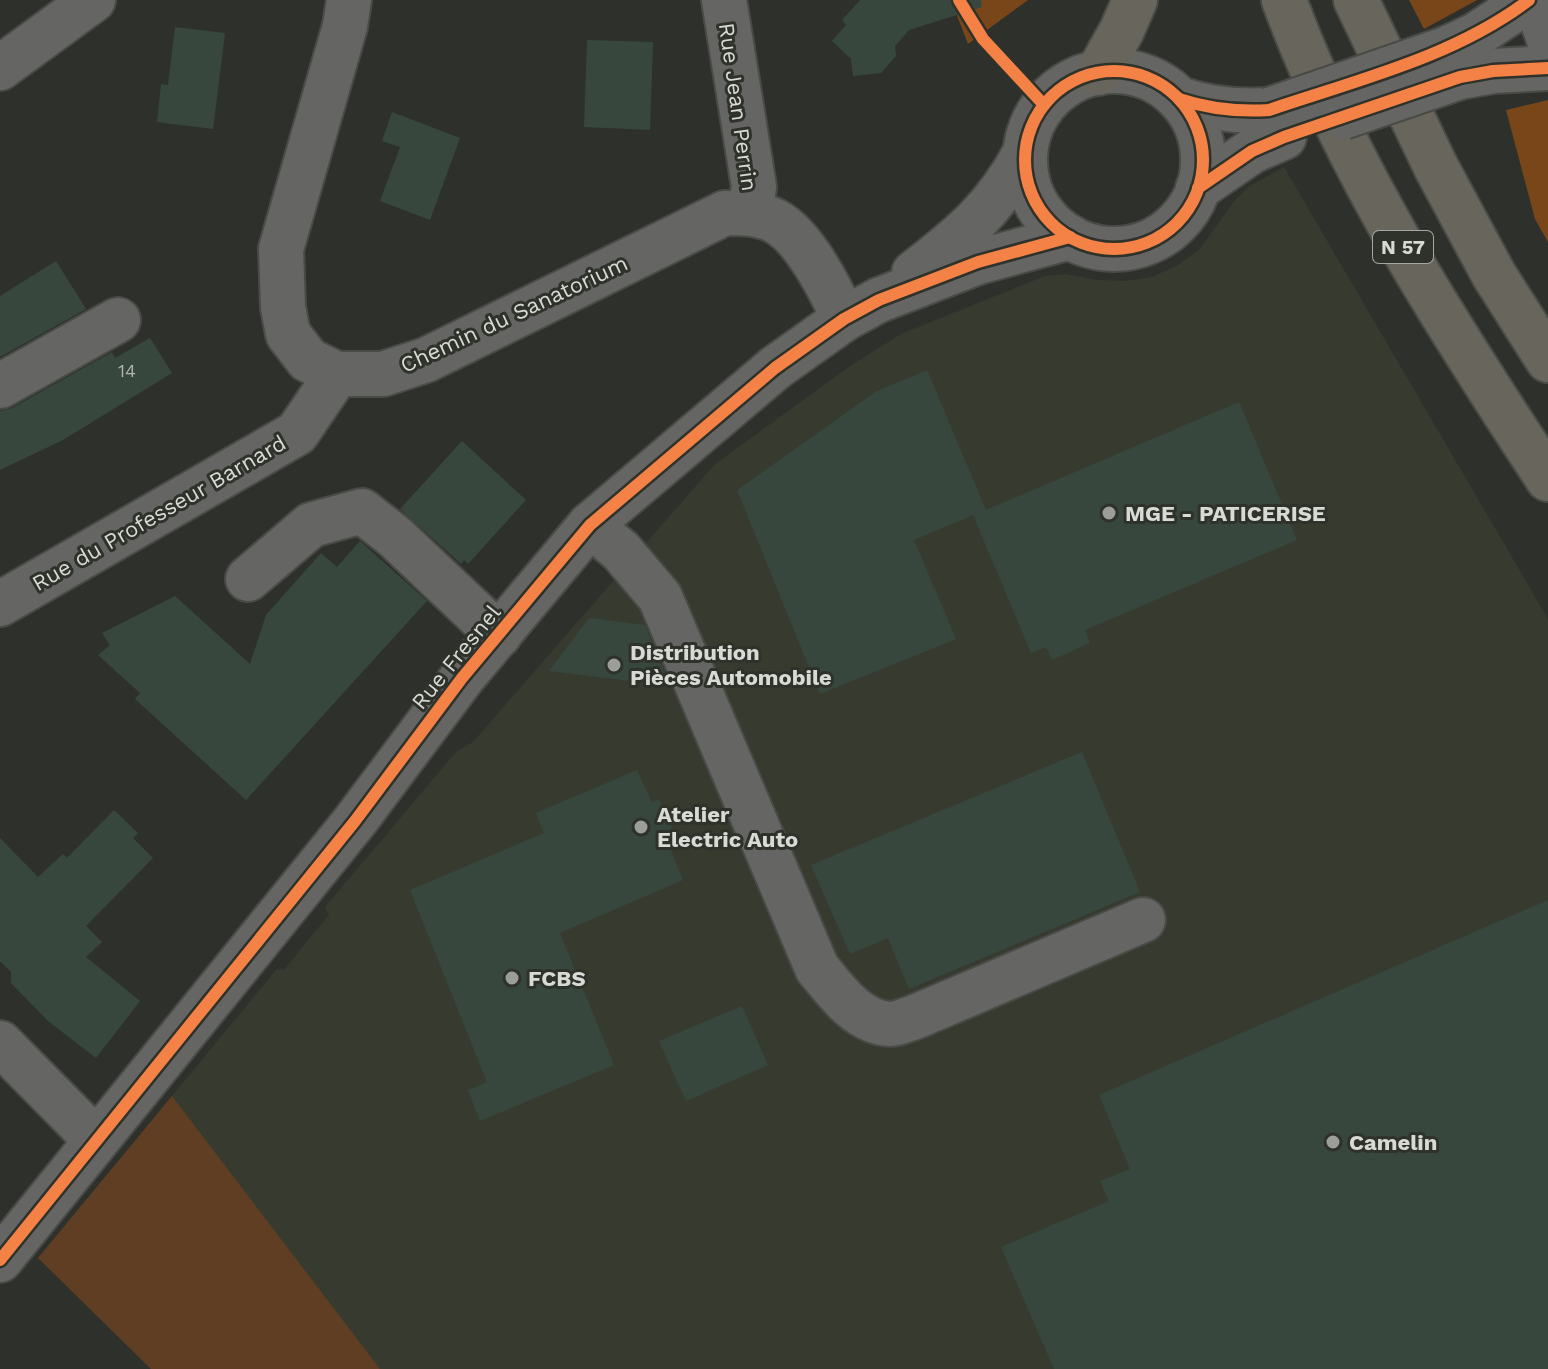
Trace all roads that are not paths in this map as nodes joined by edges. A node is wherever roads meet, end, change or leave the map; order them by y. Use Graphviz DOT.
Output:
graph roads {
  1 [pos="93,0"];
  2 [pos="349,0"];
  3 [pos="724,0"];
  4 [pos="1135,0"];
  5 [pos="1284,0"];
  6 [pos="1356,0"];
  7 [pos="1529,0"];
  8 [pos="1542,0"];
  9 [pos="1548,37"];
  10 [pos="1453,63"];
  11 [pos="0,68"];
  12 [pos="1548,68"];
  13 [pos="1098,73"];
  14 [pos="1179,99"];
  15 [pos="1025,153"];
  16 [pos="1198,188"];
  17 [pos="749,213"];
  18 [pos="1070,237"];
  19 [pos="862,309"];
  20 [pos="118,320"];
  21 [pos="1548,360"];
  22 [pos="337,374"];
  23 [pos="0,386"];
  24 [pos="1548,479"];
  25 [pos="590,525"];
  26 [pos="248,579"];
  27 [pos="0,604"];
  28 [pos="499,635"];
  29 [pos="1143,920"];
  30 [pos="0,1043"];
  31 [pos="96,1140"];
  32 [pos="0,1260"];
  1 -- 11 [label="street"];
  2 -- 22 [label="street"];
  3 -- 17 [label="street, Rue Jean Perrin"];
  4 -- 13 [label="highway"];
  5 -- 24 [label="highway, N 57"];
  6 -- 21 [label="highway"];
  7 -- 10 [label="street"];
  8 -- 9 [label="street"];
  10 -- 12 [label="street"];
  10 -- 14 [label="street, bridge"];
  10 -- 16 [label="street, bridge"];
  13 -- 14 [label="street"];
  13 -- 15 [label="street"];
  14 -- 16 [label="street"];
  15 -- 18 [label="street"];
  15 -- 19 [label="street, Rue Fresnel"];
  16 -- 18 [label="street"];
  17 -- 19 [label="street"];
  17 -- 22 [label="street, Chemin du Sanatorium"];
  18 -- 19 [label="street, Rue Fresnel"];
  19 -- 25 [label="street, Rue Fresnel"];
  20 -- 23 [label="street"];
  22 -- 27 [label="street, Rue du Professeur Barnard"];
  25 -- 28 [label="street, Rue Fresnel"];
  25 -- 29 [label="street"];
  26 -- 28 [label="street"];
  28 -- 31 [label="street, Rue Fresnel"];
  30 -- 31 [label="street"];
  31 -- 32 [label="street, Rue Fresnel"];
}
